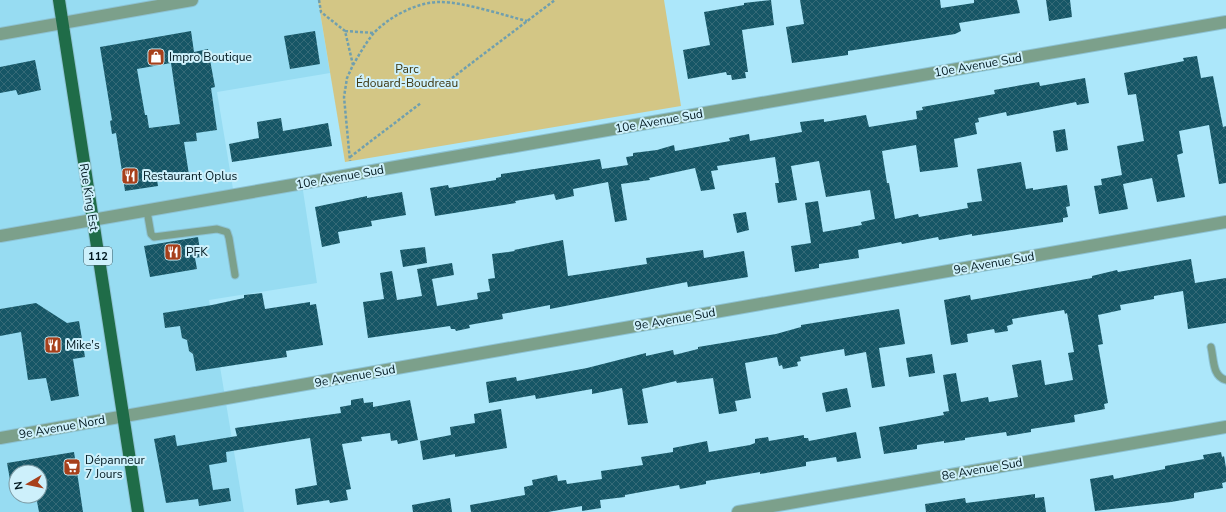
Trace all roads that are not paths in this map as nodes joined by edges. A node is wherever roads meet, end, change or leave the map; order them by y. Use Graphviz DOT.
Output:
graph roads {
  1 [pos="59,0"];
  2 [pos="192,0"];
  3 [pos="1226,22"];
  4 [pos="62,23"];
  5 [pos="0,34"];
  6 [pos="147,211"];
  7 [pos="92,220"];
  8 [pos="1226,222"];
  9 [pos="0,236"];
  10 [pos="235,275"];
  11 [pos="1212,347"];
  12 [pos="1226,380"];
  13 [pos="123,417"];
  14 [pos="1226,426"];
  15 [pos="0,438"];
  16 [pos="138,512"];
  17 [pos="738,512"];
  1 -- 4 [label="main road, Rue King Est / 112"];
  2 -- 4 [label="street"];
  3 -- 6 [label="street, 10e Avenue Sud"];
  4 -- 5 [label="street"];
  4 -- 7 [label="main road, Rue King Est / 112"];
  6 -- 7 [label="street, 10e Avenue Sud"];
  6 -- 10 [label="lane"];
  7 -- 9 [label="street, 10e Avenue Sud"];
  7 -- 13 [label="main road, Rue King Est / 112"];
  8 -- 13 [label="street, 9e Avenue Sud"];
  11 -- 12 [label="lane"];
  13 -- 15 [label="street, 9e Avenue Nord"];
  13 -- 16 [label="main road, Rue King Est / 112"];
  14 -- 17 [label="street, 8e Avenue Sud"];
}
